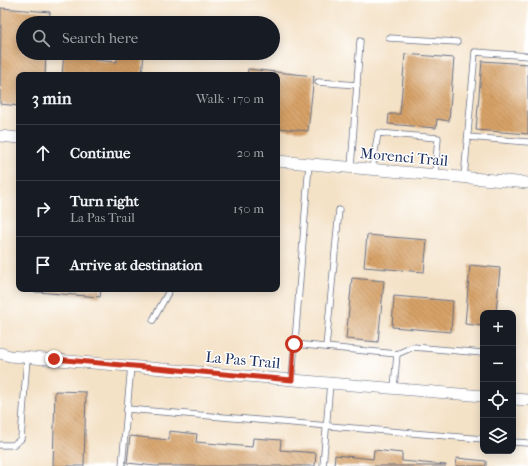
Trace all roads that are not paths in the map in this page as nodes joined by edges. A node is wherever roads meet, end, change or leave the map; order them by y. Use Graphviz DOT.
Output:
graph roads {
  1 [pos="389,38"];
  2 [pos="360,41"];
  3 [pos="457,42"];
  4 [pos="528,56"];
  5 [pos="318,82"];
  6 [pos="357,85"];
  7 [pos="0,136"];
  8 [pos="468,137"];
  9 [pos="16,138"];
  10 [pos="528,142"];
  11 [pos="280,161"];
  12 [pos="309,164"];
  13 [pos="351,168"];
  14 [pos="372,169"];
  15 [pos="435,175"];
  16 [pos="464,178"];
  17 [pos="528,183"];
  18 [pos="339,210"];
  19 [pos="168,292"];
  20 [pos="153,320"];
  21 [pos="294,344"];
  22 [pos="326,347"];
  23 [pos="480,353"];
  24 [pos="0,354"];
  25 [pos="398,354"];
  26 [pos="27,357"];
  27 [pos="131,366"];
  28 [pos="292,380"];
  29 [pos="330,383"];
  30 [pos="394,388"];
  31 [pos="480,396"];
  32 [pos="516,399"];
  33 [pos="528,400"];
  34 [pos="127,409"];
  35 [pos="326,426"];
  36 [pos="480,439"];
  37 [pos="516,442"];
  38 [pos="528,443"];
  39 [pos="0,445"];
  40 [pos="122,466"];
  41 [pos="323,466"];
  1 -- 3 [label="lane"];
  2 -- 6 [label="lane"];
  4 -- 8 [label="lane"];
  5 -- 6 [label="lane"];
  6 -- 13 [label="lane"];
  7 -- 9 [label="street"];
  8 -- 10 [label="lane"];
  8 -- 16 [label="lane"];
  11 -- 12 [label="street, Morenci Trail"];
  12 -- 13 [label="street, Morenci Trail"];
  12 -- 21 [label="lane"];
  13 -- 14 [label="street, Morenci Trail"];
  14 -- 15 [label="street, Morenci Trail"];
  14 -- 15 [label="lane"];
  15 -- 16 [label="street, Morenci Trail"];
  16 -- 17 [label="street, Morenci Trail"];
  18 -- 22 [label="lane"];
  19 -- 20 [label="lane"];
  21 -- 22 [label="lane"];
  21 -- 28 [label="lane"];
  22 -- 25 [label="lane"];
  23 -- 25 [label="lane"];
  24 -- 26 [label="street, La Pas Trail"];
  25 -- 30 [label="lane"];
  26 -- 27 [label="street, La Pas Trail"];
  26 -- 39 [label="lane"];
  27 -- 28 [label="street, La Pas Trail"];
  27 -- 34 [label="lane"];
  28 -- 29 [label="street, La Pas Trail"];
  29 -- 30 [label="street, La Pas Trail"];
  29 -- 35 [label="lane"];
  30 -- 31 [label="street, La Pas Trail"];
  32 -- 33 [label="street"];
  34 -- 35 [label="lane"];
  34 -- 40 [label="lane"];
  35 -- 36 [label="lane"];
  35 -- 41 [label="lane"];
  37 -- 38 [label="lane"];
}
